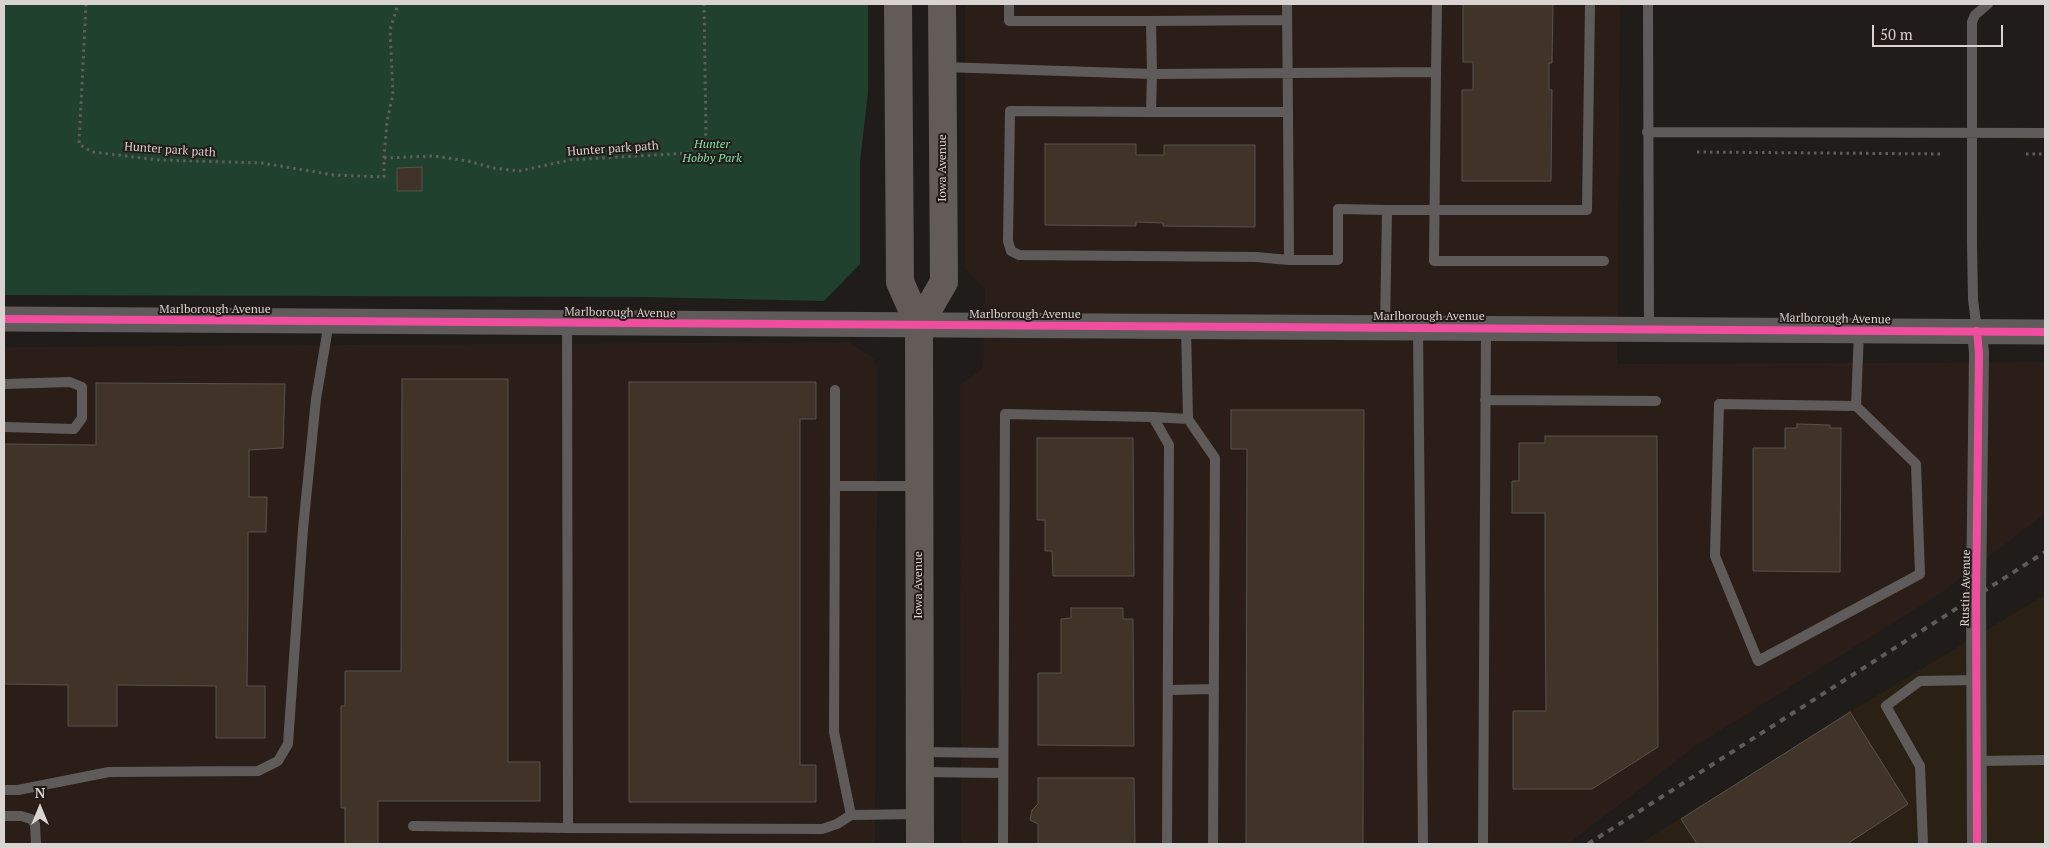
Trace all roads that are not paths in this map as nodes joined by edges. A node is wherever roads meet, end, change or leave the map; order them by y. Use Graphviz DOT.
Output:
graph roads {
  1 [pos="898,4"];
  2 [pos="942,4"];
  3 [pos="1009,4"];
  4 [pos="1287,4"];
  5 [pos="1437,4"];
  6 [pos="1590,4"];
  7 [pos="1648,4"];
  8 [pos="1988,4"];
  9 [pos="1151,20"];
  10 [pos="1287,20"];
  11 [pos="942,68"];
  12 [pos="1436,72"];
  13 [pos="1287,73"];
  14 [pos="1152,74"];
  15 [pos="1151,112"];
  16 [pos="1288,112"];
  17 [pos="1647,132"];
  18 [pos="2045,133"];
  19 [pos="1971,134"];
  20 [pos="1433,208"];
  21 [pos="1387,210"];
  22 [pos="1289,260"];
  23 [pos="1604,261"];
  24 [pos="4,320"];
  25 [pos="329,322"];
  26 [pos="567,324"];
  27 [pos="919,325"];
  28 [pos="1186,327"];
  29 [pos="1385,328"];
  30 [pos="1418,328"];
  31 [pos="1486,328"];
  32 [pos="1649,329"];
  33 [pos="1859,330"];
  34 [pos="1978,331"];
  35 [pos="2045,332"];
  36 [pos="4,384"];
  37 [pos="835,390"];
  38 [pos="1485,400"];
  39 [pos="1656,401"];
  40 [pos="1856,406"];
  41 [pos="1154,417"];
  42 [pos="1188,419"];
  43 [pos="4,427"];
  44 [pos="835,486"];
  45 [pos="919,486"];
  46 [pos="1976,680"];
  47 [pos="1169,690"];
  48 [pos="1214,690"];
  49 [pos="1002,753"];
  50 [pos="2045,760"];
  51 [pos="1977,761"];
  52 [pos="920,762"];
  53 [pos="1002,773"];
  54 [pos="4,790"];
  55 [pos="920,814"];
  56 [pos="851,815"];
  57 [pos="4,816"];
  58 [pos="413,826"];
  59 [pos="568,828"];
  60 [pos="1483,843"];
  61 [pos="36,844"];
  62 [pos="920,844"];
  63 [pos="1002,844"];
  64 [pos="1167,844"];
  65 [pos="1213,844"];
  66 [pos="1423,844"];
  67 [pos="1923,844"];
  68 [pos="1977,844"];
  1 -- 27 [label="main road, Iowa Avenue"];
  2 -- 11 [label="main road, Iowa Avenue"];
  3 -- 9 [label="lane"];
  4 -- 10 [label="lane"];
  5 -- 12 [label="lane"];
  6 -- 20 [label="lane"];
  7 -- 17 [label="lane"];
  8 -- 19 [label="lane"];
  9 -- 10 [label="lane"];
  9 -- 14 [label="lane"];
  10 -- 13 [label="lane"];
  11 -- 14 [label="lane"];
  11 -- 27 [label="main road, Iowa Avenue"];
  12 -- 13 [label="lane"];
  12 -- 20 [label="lane"];
  13 -- 14 [label="lane"];
  13 -- 16 [label="lane"];
  14 -- 15 [label="lane"];
  15 -- 16 [label="lane"];
  15 -- 22 [label="lane"];
  16 -- 22 [label="lane"];
  17 -- 19 [label="lane"];
  17 -- 32 [label="lane"];
  18 -- 19 [label="lane"];
  19 -- 34 [label="lane"];
  20 -- 21 [label="lane"];
  20 -- 23 [label="lane"];
  21 -- 22 [label="lane"];
  21 -- 29 [label="lane"];
  24 -- 25 [label="street, Marlborough Avenue"];
  25 -- 26 [label="street, Marlborough Avenue"];
  25 -- 54 [label="lane"];
  26 -- 27 [label="street, Marlborough Avenue"];
  26 -- 59 [label="lane"];
  27 -- 28 [label="street, Marlborough Avenue"];
  27 -- 45 [label="main road, Iowa Avenue"];
  28 -- 29 [label="street, Marlborough Avenue"];
  28 -- 42 [label="lane"];
  29 -- 30 [label="street, Marlborough Avenue"];
  30 -- 31 [label="street, Marlborough Avenue"];
  30 -- 66 [label="lane"];
  31 -- 32 [label="street, Marlborough Avenue"];
  31 -- 38 [label="lane"];
  32 -- 33 [label="street, Marlborough Avenue"];
  33 -- 34 [label="street, Marlborough Avenue"];
  33 -- 40 [label="lane"];
  34 -- 35 [label="street, Marlborough Avenue"];
  34 -- 46 [label="street, Rustin Avenue"];
  36 -- 43 [label="lane"];
  37 -- 44 [label="lane"];
  38 -- 39 [label="lane"];
  38 -- 60 [label="lane"];
  40 -- 40 [label="lane"];
  41 -- 42 [label="lane"];
  41 -- 47 [label="lane"];
  41 -- 49 [label="lane"];
  42 -- 48 [label="lane"];
  44 -- 45 [label="lane"];
  44 -- 56 [label="lane"];
  45 -- 52 [label="main road, Iowa Avenue"];
  46 -- 51 [label="street, Rustin Avenue"];
  46 -- 67 [label="lane"];
  47 -- 48 [label="lane"];
  47 -- 64 [label="lane"];
  48 -- 65 [label="lane"];
  49 -- 52 [label="lane"];
  49 -- 53 [label="lane"];
  50 -- 51 [label="lane"];
  51 -- 68 [label="street, Rustin Avenue"];
  52 -- 53 [label="lane"];
  52 -- 55 [label="main road, Iowa Avenue"];
  53 -- 63 [label="lane"];
  55 -- 56 [label="lane"];
  55 -- 62 [label="main road, Iowa Avenue"];
  56 -- 59 [label="lane"];
  57 -- 61 [label="lane"];
  58 -- 59 [label="lane"];
}
